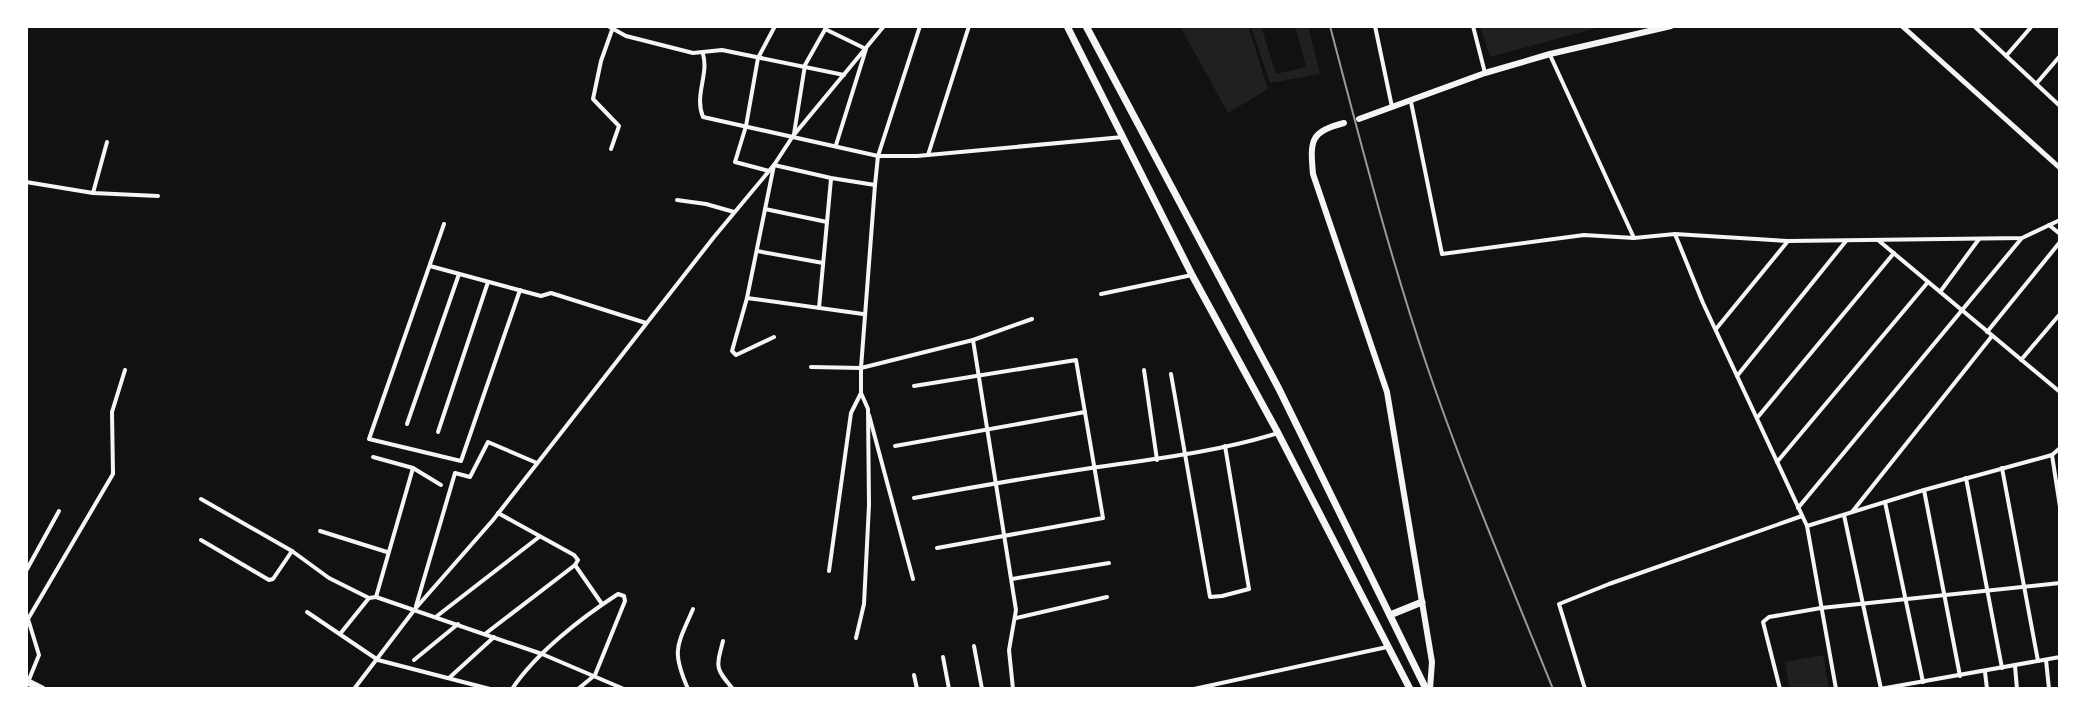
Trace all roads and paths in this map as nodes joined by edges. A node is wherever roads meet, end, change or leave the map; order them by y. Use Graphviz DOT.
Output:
graph roads {
  1 [pos="775,26"];
  2 [pos="884,26"];
  3 [pos="920,26"];
  4 [pos="969,26"];
  5 [pos="1067,26"];
  6 [pos="1086,26"];
  7 [pos="1375,26"];
  8 [pos="1473,26"];
  9 [pos="1671,26"];
  10 [pos="1902,26"];
  11 [pos="1974,26"];
  12 [pos="2032,26"];
  13 [pos="610,28"];
  14 [pos="826,28"];
  15 [pos="866,49"];
  16 [pos="703,54"];
  17 [pos="1550,54"];
  18 [pos="2006,56"];
  19 [pos="2060,56"];
  20 [pos="758,58"];
  21 [pos="805,65"];
  22 [pos="1485,73"];
  23 [pos="844,75"];
  24 [pos="2036,84"];
  25 [pos="1411,102"];
  26 [pos="2060,106"];
  27 [pos="1392,107"];
  28 [pos="1359,119"];
  29 [pos="1344,123"];
  30 [pos="746,126"];
  31 [pos="793,136"];
  32 [pos="1123,137"];
  33 [pos="107,142"];
  34 [pos="836,145"];
  35 [pos="611,149"];
  36 [pos="928,155"];
  37 [pos="878,156"];
  38 [pos="774,165"];
  39 [pos="2060,168"];
  40 [pos="769,171"];
  41 [pos="831,178"];
  42 [pos="26,182"];
  43 [pos="875,185"];
  44 [pos="93,193"];
  45 [pos="158,196"];
  46 [pos="677,200"];
  47 [pos="765,209"];
  48 [pos="734,212"];
  49 [pos="2060,220"];
  50 [pos="827,222"];
  51 [pos="444,224"];
  52 [pos="2049,225"];
  53 [pos="1675,234"];
  54 [pos="2060,234"];
  55 [pos="1634,238"];
  56 [pos="2022,238"];
  57 [pos="1979,239"];
  58 [pos="1847,240"];
  59 [pos="1878,240"];
  60 [pos="1788,241"];
  61 [pos="2060,242"];
  62 [pos="757,251"];
  63 [pos="1894,253"];
  64 [pos="823,263"];
  65 [pos="430,266"];
  66 [pos="459,274"];
  67 [pos="1192,275"];
  68 [pos="488,282"];
  69 [pos="1928,282"];
  70 [pos="520,290"];
  71 [pos="1940,292"];
  72 [pos="1101,294"];
  73 [pos="747,298"];
  74 [pos="819,308"];
  75 [pos="1962,311"];
  76 [pos="863,314"];
  77 [pos="2060,314"];
  78 [pos="1032,319"];
  79 [pos="646,323"];
  80 [pos="1715,330"];
  81 [pos="1990,334"];
  82 [pos="774,337"];
  83 [pos="973,340"];
  84 [pos="2021,360"];
  85 [pos="811,367"];
  86 [pos="861,368"];
  87 [pos="125,370"];
  88 [pos="1144,370"];
  89 [pos="1171,374"];
  90 [pos="1737,376"];
  91 [pos="980,377"];
  92 [pos="2060,379"];
  93 [pos="914,386"];
  94 [pos="2054,387"];
  95 [pos="2060,392"];
  96 [pos="861,393"];
  97 [pos="868,409"];
  98 [pos="1085,412"];
  99 [pos="1756,418"];
  100 [pos="407,424"];
  101 [pos="988,429"];
  102 [pos="438,432"];
  103 [pos="1278,433"];
  104 [pos="895,446"];
  105 [pos="1225,446"];
  106 [pos="2060,448"];
  107 [pos="1184,455"];
  108 [pos="2052,455"];
  109 [pos="373,457"];
  110 [pos="1157,460"];
  111 [pos="1777,462"];
  112 [pos="537,464"];
  113 [pos="413,468"];
  114 [pos="1094,468"];
  115 [pos="2002,468"];
  116 [pos="1966,478"];
  117 [pos="997,483"];
  118 [pos="441,485"];
  119 [pos="1924,490"];
  120 [pos="914,498"];
  121 [pos="201,499"];
  122 [pos="1885,502"];
  123 [pos="2060,507"];
  124 [pos="1798,508"];
  125 [pos="59,511"];
  126 [pos="1852,512"];
  127 [pos="498,513"];
  128 [pos="1844,514"];
  129 [pos="1802,516"];
  130 [pos="1807,526"];
  131 [pos="320,531"];
  132 [pos="1004,534"];
  133 [pos="539,537"];
  134 [pos="201,540"];
  135 [pos="937,548"];
  136 [pos="292,551"];
  137 [pos="387,552"];
  138 [pos="1109,563"];
  139 [pos="575,565"];
  140 [pos="26,571"];
  141 [pos="829,571"];
  142 [pos="913,579"];
  143 [pos="1011,579"];
  144 [pos="2060,583"];
  145 [pos="2025,587"];
  146 [pos="1988,591"];
  147 [pos="1945,596"];
  148 [pos="376,597"];
  149 [pos="1107,597"];
  150 [pos="369,598"];
  151 [pos="1905,600"];
  152 [pos="1422,602"];
  153 [pos="602,604"];
  154 [pos="1865,604"];
  155 [pos="1821,608"];
  156 [pos="415,609"];
  157 [pos="693,609"];
  158 [pos="307,612"];
  159 [pos="1390,615"];
  160 [pos="437,616"];
  161 [pos="1015,618"];
  162 [pos="458,624"];
  163 [pos="485,634"];
  164 [pos="340,635"];
  165 [pos="494,637"];
  166 [pos="856,638"];
  167 [pos="723,641"];
  168 [pos="974,646"];
  169 [pos="1387,647"];
  170 [pos="542,654"];
  171 [pos="943,657"];
  172 [pos="2060,657"];
  173 [pos="378,660"];
  174 [pos="414,660"];
  175 [pos="2046,660"];
  176 [pos="2038,661"];
  177 [pos="2015,666"];
  178 [pos="2002,668"];
  179 [pos="1985,672"];
  180 [pos="595,675"];
  181 [pos="914,675"];
  182 [pos="1960,676"];
  183 [pos="449,678"];
  184 [pos="27,682"];
  185 [pos="1923,682"];
  186 [pos="1909,687"];
  187 [pos="42,689"];
  188 [pos="354,689"];
  189 [pos="490,689"];
  190 [pos="512,689"];
  191 [pos="578,689"];
  192 [pos="624,689"];
  193 [pos="688,689"];
  194 [pos="733,689"];
  195 [pos="917,689"];
  196 [pos="949,689"];
  197 [pos="982,689"];
  198 [pos="1013,689"];
  199 [pos="1194,689"];
  200 [pos="1410,689"];
  201 [pos="1428,689"];
  202 [pos="1585,689"];
  203 [pos="1780,689"];
  204 [pos="1836,689"];
  205 [pos="1880,689"];
  206 [pos="1987,689"];
  207 [pos="2017,689"];
  208 [pos="2049,689"];
  1 -- 20 [label="street"];
  2 -- 15 [label="street"];
  3 -- 37 [label="street"];
  4 -- 36 [label="street"];
  5 -- 32 [label="main road"];
  6 -- 159 [label="main road"];
  7 -- 27 [label="street"];
  8 -- 22 [label="street"];
  9 -- 17 [label="main road"];
  10 -- 39 [label="street"];
  11 -- 18 [label="street"];
  12 -- 18 [label="street"];
  13 -- 16 [label="street"];
  13 -- 35 [label="street"];
  14 -- 15 [label="street"];
  14 -- 21 [label="street"];
  15 -- 23 [label="street"];
  15 -- 34 [label="street"];
  16 -- 20 [label="street"];
  16 -- 30 [label="street"];
  17 -- 22 [label="main road"];
  17 -- 55 [label="street"];
  18 -- 24 [label="street"];
  19 -- 24 [label="street"];
  20 -- 21 [label="street"];
  20 -- 30 [label="street"];
  21 -- 23 [label="street"];
  21 -- 31 [label="street"];
  22 -- 25 [label="main road"];
  23 -- 31 [label="street"];
  24 -- 26 [label="street"];
  25 -- 27 [label="main road"];
  25 -- 55 [label="street"];
  27 -- 28 [label="main road"];
  29 -- 152 [label="main road"];
  30 -- 31 [label="street"];
  30 -- 40 [label="street"];
  31 -- 34 [label="street"];
  31 -- 38 [label="street"];
  32 -- 36 [label="street"];
  32 -- 67 [label="main road"];
  33 -- 44 [label="street"];
  34 -- 37 [label="street"];
  36 -- 37 [label="street"];
  37 -- 43 [label="street"];
  38 -- 40 [label="street"];
  38 -- 41 [label="street"];
  38 -- 47 [label="street"];
  40 -- 48 [label="street"];
  41 -- 43 [label="street"];
  41 -- 50 [label="street"];
  42 -- 44 [label="street"];
  43 -- 76 [label="street"];
  44 -- 45 [label="street"];
  46 -- 48 [label="street"];
  47 -- 50 [label="street"];
  47 -- 62 [label="street"];
  48 -- 79 [label="street"];
  49 -- 52 [label="street"];
  50 -- 64 [label="street"];
  51 -- 65 [label="street"];
  52 -- 54 [label="street"];
  52 -- 56 [label="street"];
  53 -- 55 [label="street"];
  53 -- 60 [label="street"];
  53 -- 80 [label="street"];
  56 -- 57 [label="street"];
  56 -- 75 [label="street"];
  57 -- 59 [label="street"];
  57 -- 71 [label="street"];
  58 -- 59 [label="street"];
  58 -- 60 [label="street"];
  58 -- 90 [label="street"];
  59 -- 63 [label="street"];
  60 -- 80 [label="street"];
  61 -- 81 [label="street"];
  62 -- 64 [label="street"];
  62 -- 73 [label="street"];
  63 -- 69 [label="street"];
  63 -- 99 [label="street"];
  64 -- 74 [label="street"];
  65 -- 66 [label="street"];
  65 -- 70 [label="street"];
  66 -- 68 [label="street"];
  66 -- 100 [label="street"];
  67 -- 72 [label="street"];
  67 -- 103 [label="main road"];
  68 -- 70 [label="street"];
  68 -- 102 [label="street"];
  69 -- 71 [label="street"];
  69 -- 111 [label="street"];
  70 -- 79 [label="street"];
  71 -- 75 [label="street"];
  73 -- 74 [label="street"];
  73 -- 82 [label="street"];
  74 -- 76 [label="street"];
  75 -- 81 [label="street"];
  75 -- 124 [label="street"];
  76 -- 86 [label="street"];
  77 -- 84 [label="street"];
  78 -- 83 [label="street"];
  79 -- 112 [label="street"];
  80 -- 90 [label="street"];
  81 -- 84 [label="street"];
  81 -- 126 [label="street"];
  83 -- 86 [label="street"];
  83 -- 91 [label="street"];
  84 -- 94 [label="street"];
  85 -- 86 [label="street"];
  86 -- 96 [label="street"];
  87 -- 184 [label="street"];
  88 -- 110 [label="street"];
  89 -- 107 [label="street"];
  90 -- 99 [label="street"];
  91 -- 93 [label="street"];
  91 -- 98 [label="street"];
  91 -- 101 [label="street"];
  92 -- 94 [label="street"];
  94 -- 95 [label="street"];
  96 -- 97 [label="street"];
  96 -- 141 [label="street"];
  97 -- 142 [label="street"];
  97 -- 166 [label="street"];
  98 -- 101 [label="street"];
  98 -- 114 [label="street"];
  99 -- 111 [label="street"];
  101 -- 104 [label="street"];
  101 -- 117 [label="street"];
  103 -- 105 [label="street"];
  103 -- 169 [label="main road"];
  105 -- 107 [label="street"];
  105 -- 107 [label="street"];
  106 -- 108 [label="street"];
  107 -- 110 [label="street"];
  108 -- 115 [label="street"];
  108 -- 123 [label="street"];
  109 -- 113 [label="street"];
  110 -- 114 [label="street"];
  111 -- 124 [label="street"];
  112 -- 127 [label="street"];
  112 -- 156 [label="street"];
  113 -- 118 [label="street"];
  113 -- 137 [label="street"];
  114 -- 117 [label="street"];
  114 -- 132 [label="street"];
  115 -- 116 [label="street"];
  115 -- 145 [label="street"];
  116 -- 119 [label="street"];
  116 -- 146 [label="street"];
  117 -- 120 [label="street"];
  117 -- 132 [label="street"];
  119 -- 122 [label="street"];
  119 -- 147 [label="street"];
  121 -- 136 [label="street"];
  122 -- 126 [label="street"];
  122 -- 151 [label="street"];
  124 -- 129 [label="street"];
  125 -- 140 [label="street"];
  126 -- 128 [label="street"];
  127 -- 133 [label="street"];
  127 -- 156 [label="street"];
  128 -- 130 [label="street"];
  128 -- 154 [label="street"];
  129 -- 130 [label="street"];
  129 -- 202 [label="street"];
  130 -- 155 [label="street"];
  131 -- 137 [label="street"];
  132 -- 135 [label="street"];
  132 -- 143 [label="street"];
  133 -- 139 [label="street"];
  133 -- 160 [label="street"];
  134 -- 136 [label="street"];
  136 -- 150 [label="street"];
  137 -- 148 [label="street"];
  138 -- 143 [label="street"];
  139 -- 153 [label="street"];
  139 -- 163 [label="street"];
  143 -- 161 [label="street"];
  144 -- 145 [label="street"];
  145 -- 146 [label="street"];
  145 -- 176 [label="street"];
  146 -- 147 [label="street"];
  146 -- 178 [label="street"];
  147 -- 151 [label="street"];
  147 -- 182 [label="street"];
  148 -- 150 [label="street"];
  148 -- 156 [label="street"];
  149 -- 161 [label="street"];
  150 -- 164 [label="street"];
  151 -- 154 [label="street"];
  151 -- 185 [label="street"];
  152 -- 159 [label="main road"];
  152 -- 201 [label="main road"];
  153 -- 170 [label="street"];
  153 -- 180 [label="street"];
  154 -- 155 [label="street"];
  154 -- 205 [label="street"];
  155 -- 203 [label="street"];
  155 -- 204 [label="street"];
  156 -- 160 [label="street"];
  156 -- 173 [label="street"];
  157 -- 193 [label="street"];
  158 -- 164 [label="street"];
  159 -- 201 [label="main road"];
  160 -- 162 [label="street"];
  161 -- 198 [label="street"];
  162 -- 163 [label="street"];
  162 -- 174 [label="street"];
  163 -- 165 [label="street"];
  164 -- 173 [label="street"];
  165 -- 170 [label="street"];
  165 -- 183 [label="street"];
  167 -- 194 [label="street"];
  168 -- 197 [label="street"];
  169 -- 199 [label="street"];
  169 -- 200 [label="main road"];
  170 -- 180 [label="street"];
  170 -- 190 [label="street"];
  171 -- 196 [label="street"];
  172 -- 175 [label="street"];
  173 -- 183 [label="street"];
  173 -- 188 [label="street"];
  175 -- 176 [label="street"];
  175 -- 208 [label="street"];
  176 -- 177 [label="street"];
  177 -- 178 [label="street"];
  177 -- 207 [label="street"];
  178 -- 179 [label="street"];
  179 -- 182 [label="street"];
  179 -- 206 [label="street"];
  180 -- 191 [label="street"];
  180 -- 192 [label="street"];
  181 -- 195 [label="street"];
  182 -- 185 [label="street"];
  183 -- 189 [label="street"];
  184 -- 187 [label="main road"];
  185 -- 186 [label="street"];
  186 -- 205 [label="street"];
}
